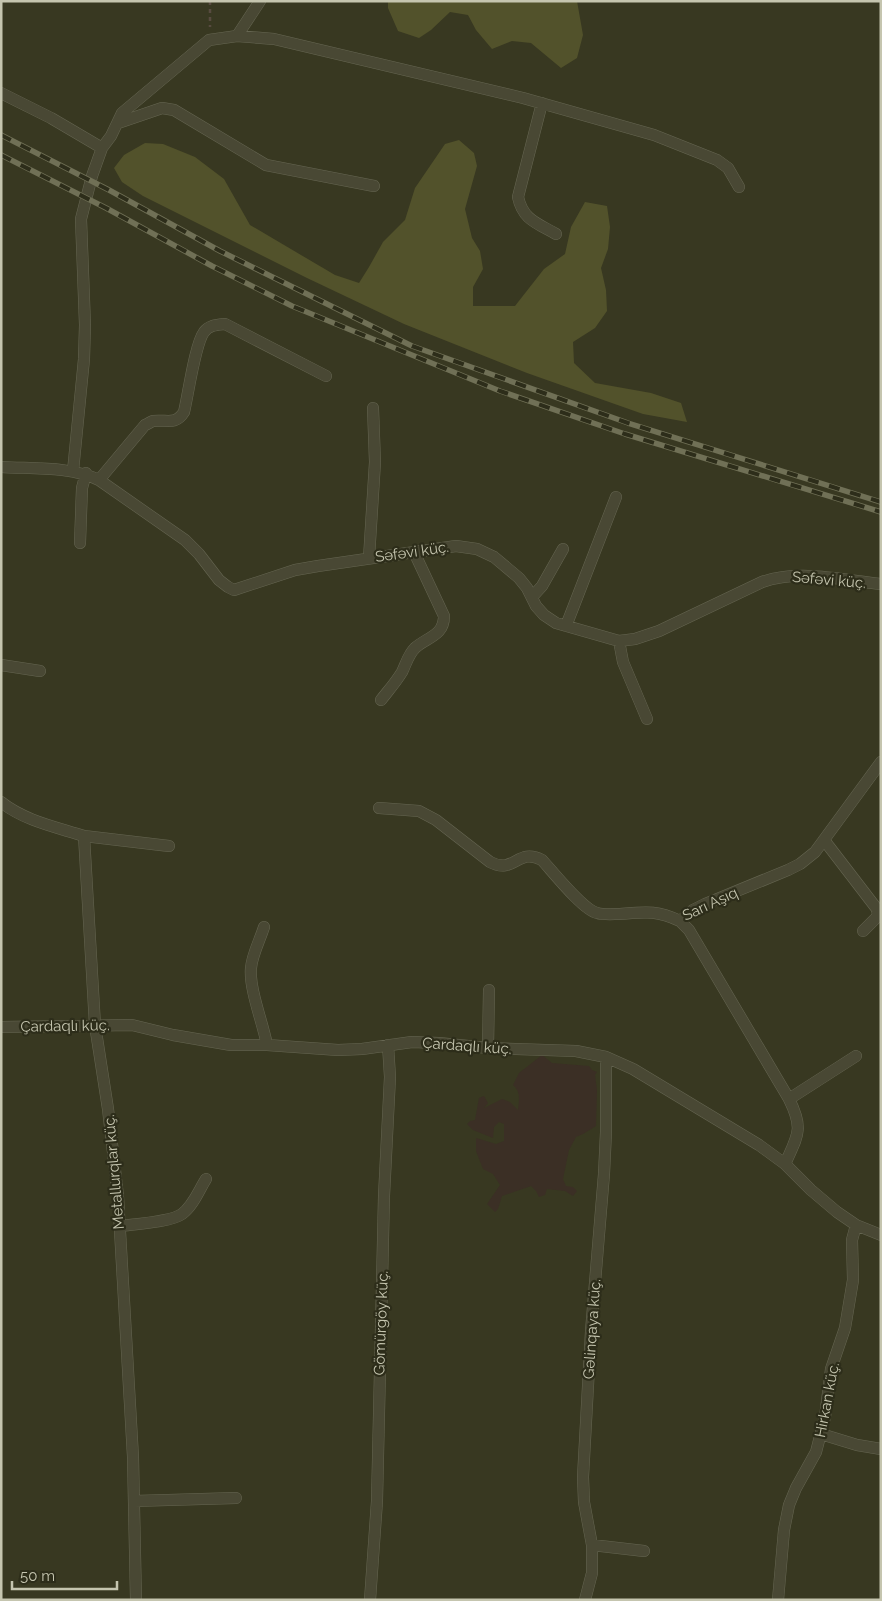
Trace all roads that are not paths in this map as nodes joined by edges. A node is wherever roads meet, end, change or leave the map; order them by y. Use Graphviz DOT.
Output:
graph roads {
  1 [pos="260,1"];
  2 [pos="237,36"];
  3 [pos="1,93"];
  4 [pos="542,103"];
  5 [pos="118,122"];
  6 [pos="102,148"];
  7 [pos="374,186"];
  8 [pos="739,187"];
  9 [pos="556,234"];
  10 [pos="326,376"];
  11 [pos="373,408"];
  12 [pos="1,467"];
  13 [pos="73,471"];
  14 [pos="86,473"];
  15 [pos="99,480"];
  16 [pos="616,497"];
  17 [pos="80,543"];
  18 [pos="562,549"];
  19 [pos="414,552"];
  20 [pos="369,558"];
  21 [pos="881,584"];
  22 [pos="532,597"];
  23 [pos="566,626"];
  24 [pos="619,641"];
  25 [pos="1,665"];
  26 [pos="40,671"];
  27 [pos="381,700"];
  28 [pos="647,720"];
  29 [pos="880,765"];
  30 [pos="1,802"];
  31 [pos="379,808"];
  32 [pos="84,836"];
  33 [pos="824,840"];
  34 [pos="169,846"];
  35 [pos="680,921"];
  36 [pos="264,927"];
  37 [pos="863,931"];
  38 [pos="489,990"];
  39 [pos="95,1025"];
  40 [pos="1,1027"];
  41 [pos="267,1045"];
  42 [pos="388,1045"];
  43 [pos="488,1048"];
  44 [pos="606,1056"];
  45 [pos="856,1056"];
  46 [pos="789,1098"];
  47 [pos="785,1164"];
  48 [pos="206,1179"];
  49 [pos="120,1226"];
  50 [pos="856,1226"];
  51 [pos="881,1235"];
  52 [pos="822,1434"];
  53 [pos="881,1449"];
  54 [pos="236,1498"];
  55 [pos="134,1502"];
  56 [pos="592,1545"];
  57 [pos="644,1551"];
  58 [pos="136,1600"];
  59 [pos="370,1600"];
  60 [pos="585,1600"];
  61 [pos="778,1600"];
  1 -- 2 [label="street"];
  2 -- 4 [label="street"];
  2 -- 5 [label="street"];
  3 -- 6 [label="street"];
  4 -- 8 [label="street"];
  4 -- 9 [label="street"];
  5 -- 6 [label="street"];
  5 -- 7 [label="street"];
  6 -- 13 [label="street"];
  10 -- 15 [label="street"];
  11 -- 20 [label="street"];
  12 -- 13 [label="street, Səfəvi küç."];
  13 -- 14 [label="street, Səfəvi küç."];
  14 -- 15 [label="street, Səfəvi küç."];
  14 -- 17 [label="street"];
  15 -- 20 [label="street, Səfəvi küç."];
  16 -- 23 [label="street"];
  18 -- 22 [label="street"];
  19 -- 20 [label="street, Səfəvi küç."];
  19 -- 22 [label="street, Səfəvi küç."];
  19 -- 27 [label="street"];
  21 -- 24 [label="street, Səfəvi küç."];
  22 -- 23 [label="street, Səfəvi küç."];
  23 -- 24 [label="street, Səfəvi küç."];
  24 -- 28 [label="street"];
  25 -- 26 [label="street"];
  29 -- 33 [label="street, Sarı Aşıq"];
  30 -- 32 [label="street"];
  31 -- 35 [label="street, Sarı Aşıq"];
  32 -- 34 [label="street"];
  32 -- 39 [label="street, Metallurqlar küç."];
  33 -- 35 [label="street, Sarı Aşıq"];
  33 -- 37 [label="street"];
  35 -- 46 [label="street"];
  36 -- 41 [label="street"];
  38 -- 43 [label="street"];
  39 -- 40 [label="street, Çardaqlı küç."];
  39 -- 41 [label="street, Çardaqlı küç."];
  39 -- 49 [label="street, Metallurqlar küç."];
  41 -- 42 [label="street, Çardaqlı küç."];
  42 -- 43 [label="street, Çardaqlı küç."];
  42 -- 59 [label="street, Gömürgöy küç."];
  43 -- 44 [label="street, Çardaqlı küç."];
  44 -- 47 [label="street, Çardaqlı küç."];
  44 -- 56 [label="street, Gəlinqaya küç."];
  45 -- 46 [label="street"];
  46 -- 47 [label="street"];
  47 -- 50 [label="street, Çardaqlı küç."];
  48 -- 49 [label="street"];
  49 -- 55 [label="street, Metallurqlar küç."];
  50 -- 51 [label="street, Çardaqlı küç."];
  50 -- 52 [label="street, Hirkan küç."];
  52 -- 53 [label="street"];
  52 -- 61 [label="street, Hirkan küç."];
  54 -- 55 [label="street"];
  55 -- 58 [label="street, Metallurqlar küç."];
  56 -- 57 [label="street"];
  56 -- 60 [label="street, Gəlinqaya küç."];
}
